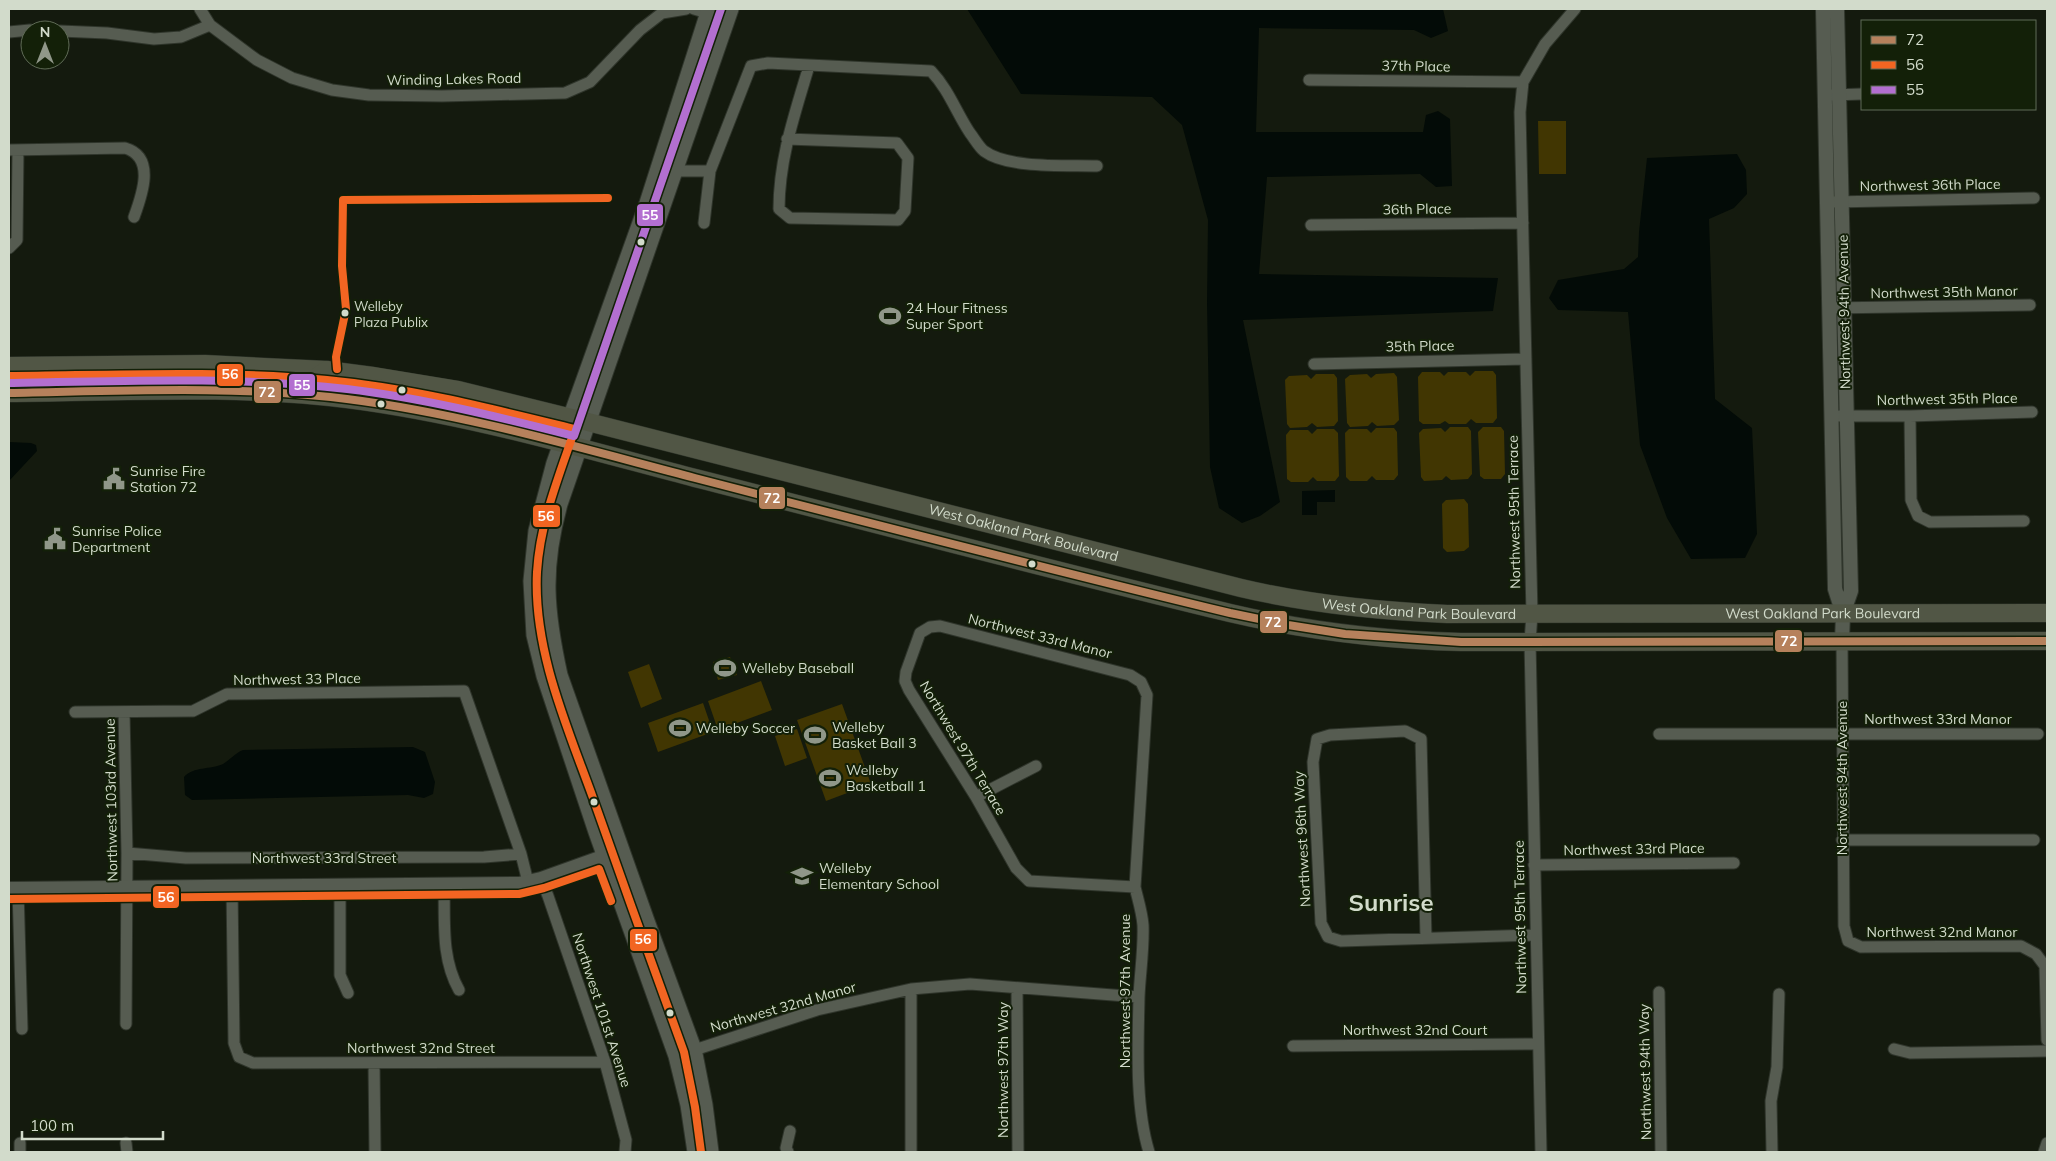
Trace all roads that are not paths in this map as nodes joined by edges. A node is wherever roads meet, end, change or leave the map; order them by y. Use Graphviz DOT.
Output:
graph roads {
  1 [pos="200,9"];
  2 [pos="686,9"];
  3 [pos="1575,9"];
  4 [pos="1824,9"];
  5 [pos="1837,9"];
  6 [pos="703,10"];
  7 [pos="729,14"];
  8 [pos="210,25"];
  9 [pos="70,31"];
  10 [pos="809,66"];
  11 [pos="1309,80"];
  12 [pos="1523,82"];
  13 [pos="1861,94"];
  14 [pos="1832,95"];
  15 [pos="787,140"];
  16 [pos="14,150"];
  17 [pos="1097,166"];
  18 [pos="674,171"];
  19 [pos="710,171"];
  20 [pos="2034,198"];
  21 [pos="1834,202"];
  22 [pos="134,217"];
  23 [pos="704,223"];
  24 [pos="1523,224"];
  25 [pos="1311,225"];
  26 [pos="9,248"];
  27 [pos="2030,305"];
  28 [pos="1830,308"];
  29 [pos="1844,308"];
  30 [pos="1526,358"];
  31 [pos="1314,364"];
  32 [pos="9,366"];
  33 [pos="327,370"];
  34 [pos="430,385"];
  35 [pos="198,391"];
  36 [pos="9,393"];
  37 [pos="317,396"];
  38 [pos="2032,412"];
  39 [pos="1832,416"];
  40 [pos="1846,416"];
  41 [pos="1910,416"];
  42 [pos="580,420"];
  43 [pos="562,443"];
  44 [pos="580,448"];
  45 [pos="2024,521"];
  46 [pos="1532,614"];
  47 [pos="1843,614"];
  48 [pos="2047,614"];
  49 [pos="930,627"];
  50 [pos="1842,641"];
  51 [pos="2047,641"];
  52 [pos="1530,642"];
  53 [pos="1141,682"];
  54 [pos="464,692"];
  55 [pos="75,712"];
  56 [pos="124,712"];
  57 [pos="1659,734"];
  58 [pos="1841,734"];
  59 [pos="2038,734"];
  60 [pos="1036,766"];
  61 [pos="976,797"];
  62 [pos="1842,840"];
  63 [pos="2034,840"];
  64 [pos="622,850"];
  65 [pos="127,853"];
  66 [pos="521,854"];
  67 [pos="605,856"];
  68 [pos="1734,863"];
  69 [pos="1534,865"];
  70 [pos="534,881"];
  71 [pos="444,886"];
  72 [pos="232,887"];
  73 [pos="340,887"];
  74 [pos="1135,888"];
  75 [pos="13,889"];
  76 [pos="127,889"];
  77 [pos="1536,935"];
  78 [pos="1426,938"];
  79 [pos="1848,941"];
  80 [pos="1017,988"];
  81 [pos="911,989"];
  82 [pos="459,990"];
  83 [pos="1659,992"];
  84 [pos="348,994"];
  85 [pos="1779,994"];
  86 [pos="1139,997"];
  87 [pos="126,1024"];
  88 [pos="22,1029"];
  89 [pos="2047,1040"];
  90 [pos="1538,1044"];
  91 [pos="1292,1046"];
  92 [pos="694,1049"];
  93 [pos="1894,1049"];
  94 [pos="2047,1051"];
  95 [pos="676,1056"];
  96 [pos="604,1062"];
  97 [pos="374,1063"];
  98 [pos="790,1131"];
  99 [pos="2047,1143"];
  100 [pos="375,1152"];
  101 [pos="625,1152"];
  102 [pos="695,1152"];
  103 [pos="711,1152"];
  104 [pos="788,1152"];
  105 [pos="911,1152"];
  106 [pos="1018,1152"];
  107 [pos="1149,1152"];
  108 [pos="1540,1152"];
  109 [pos="1661,1152"];
  110 [pos="1772,1152"];
  111 [pos="2044,1152"];
  1 -- 8 [label="street, Winding Lakes Road"];
  2 -- 8 [label="street, Winding Lakes Road"];
  3 -- 12 [label="street, Northwest 95th Terrace"];
  4 -- 14 [label="street, Northwest 94th Avenue"];
  5 -- 14 [label="street, Northwest 94th Avenue"];
  6 -- 7 [label="street"];
  6 -- 42 [label="main road"];
  7 -- 18 [label="main road"];
  8 -- 9 [label="street"];
  10 -- 15 [label="street"];
  10 -- 17 [label="street"];
  10 -- 19 [label="street"];
  11 -- 12 [label="street, 37th Place"];
  12 -- 24 [label="street, Northwest 95th Terrace"];
  13 -- 14 [label="street"];
  14 -- 21 [label="street, Northwest 94th Avenue"];
  15 -- 15 [label="street"];
  16 -- 22 [label="street"];
  16 -- 26 [label="street"];
  18 -- 19 [label="street"];
  18 -- 42 [label="main road"];
  19 -- 23 [label="street"];
  20 -- 21 [label="street, Northwest 36th Place"];
  21 -- 28 [label="street, Northwest 94th Avenue"];
  21 -- 29 [label="street, Northwest 94th Avenue"];
  24 -- 25 [label="street, 36th Place"];
  24 -- 30 [label="street, Northwest 95th Terrace"];
  27 -- 29 [label="street, Northwest 35th Manor"];
  28 -- 29 [label="street, Northwest 35th Manor"];
  28 -- 39 [label="street, Northwest 94th Avenue"];
  29 -- 40 [label="street, Northwest 94th Avenue"];
  30 -- 31 [label="street, 35th Place"];
  30 -- 46 [label="street, Northwest 95th Terrace"];
  32 -- 33 [label="main road, West Oakland Park Boulevard"];
  33 -- 34 [label="main road, West Oakland Park Boulevard"];
  33 -- 35 [label="main road"];
  34 -- 37 [label="main road"];
  34 -- 42 [label="main road, West Oakland Park Boulevard"];
  35 -- 36 [label="main road, West Oakland Park Boulevard"];
  35 -- 37 [label="main road, West Oakland Park Boulevard"];
  37 -- 43 [label="main road, West Oakland Park Boulevard"];
  38 -- 41 [label="street, Northwest 35th Place"];
  39 -- 40 [label="street, Northwest 35th Place"];
  39 -- 47 [label="street, Northwest 94th Avenue"];
  40 -- 41 [label="street, Northwest 35th Place"];
  40 -- 47 [label="street, Northwest 94th Avenue"];
  41 -- 45 [label="street"];
  42 -- 43 [label="main road"];
  42 -- 44 [label="main road"];
  42 -- 46 [label="main road, West Oakland Park Boulevard"];
  43 -- 44 [label="main road, West Oakland Park Boulevard"];
  43 -- 67 [label="main road"];
  44 -- 52 [label="main road, West Oakland Park Boulevard"];
  44 -- 64 [label="main road"];
  46 -- 47 [label="main road, West Oakland Park Boulevard"];
  46 -- 52 [label="street, Northwest 95th Terrace"];
  47 -- 48 [label="main road, West Oakland Park Boulevard"];
  47 -- 50 [label="street, Northwest 94th Avenue"];
  49 -- 53 [label="street, Northwest 33rd Manor"];
  49 -- 61 [label="street, Northwest 97th Terrace"];
  50 -- 51 [label="main road, West Oakland Park Boulevard"];
  50 -- 52 [label="main road, West Oakland Park Boulevard"];
  50 -- 58 [label="street, Northwest 94th Avenue"];
  52 -- 69 [label="street, Northwest 95th Terrace"];
  53 -- 74 [label="street, Northwest 97th Avenue"];
  54 -- 56 [label="street, Northwest 33 Place"];
  54 -- 66 [label="street, Northwest 101st Avenue"];
  55 -- 56 [label="street, Northwest 33 Place"];
  56 -- 65 [label="street, Northwest 103rd Avenue"];
  57 -- 58 [label="street, Northwest 33rd Manor"];
  58 -- 59 [label="street, Northwest 33rd Manor"];
  58 -- 62 [label="street, Northwest 94th Avenue"];
  60 -- 61 [label="street"];
  61 -- 74 [label="street, Northwest 97th Terrace"];
  62 -- 63 [label="street"];
  62 -- 79 [label="street, Northwest 94th Avenue"];
  64 -- 67 [label="street, Northwest 33rd Street"];
  64 -- 92 [label="main road"];
  65 -- 66 [label="street, Northwest 33rd Street"];
  65 -- 76 [label="street, Northwest 103rd Avenue"];
  66 -- 70 [label="street, Northwest 101st Avenue"];
  67 -- 70 [label="street, Northwest 33rd Street"];
  67 -- 95 [label="main road"];
  68 -- 69 [label="street, Northwest 33rd Place"];
  69 -- 77 [label="street, Northwest 95th Terrace"];
  70 -- 71 [label="street, Northwest 33rd Street"];
  70 -- 96 [label="street, Northwest 101st Avenue"];
  71 -- 73 [label="street, Northwest 33rd Street"];
  71 -- 82 [label="street"];
  72 -- 73 [label="street, Northwest 33rd Street"];
  72 -- 76 [label="street, Northwest 33rd Street"];
  72 -- 97 [label="street, Northwest 32nd Street"];
  73 -- 84 [label="street"];
  74 -- 86 [label="street, Northwest 97th Avenue"];
  75 -- 76 [label="street, Northwest 33rd Street"];
  75 -- 88 [label="street"];
  76 -- 87 [label="street, Northwest 103rd Avenue"];
  77 -- 78 [label="street"];
  77 -- 90 [label="street, Northwest 95th Terrace"];
  78 -- 78 [label="street, Northwest 96th Way"];
  79 -- 89 [label="street, Northwest 32nd Manor"];
  80 -- 81 [label="street, Northwest 32nd Manor"];
  80 -- 86 [label="street, Northwest 32nd Manor"];
  80 -- 106 [label="street, Northwest 97th Way"];
  81 -- 92 [label="street, Northwest 32nd Manor"];
  81 -- 105 [label="street"];
  83 -- 109 [label="street, Northwest 94th Way"];
  85 -- 110 [label="street"];
  86 -- 107 [label="street, Northwest 97th Avenue"];
  90 -- 91 [label="street, Northwest 32nd Court"];
  90 -- 108 [label="street, Northwest 95th Terrace"];
  92 -- 95 [label="street, Northwest 32nd Manor"];
  92 -- 103 [label="main road"];
  93 -- 94 [label="street"];
  95 -- 102 [label="main road"];
  96 -- 97 [label="street, Northwest 32nd Street"];
  96 -- 101 [label="street, Northwest 101st Avenue"];
  97 -- 100 [label="street"];
  98 -- 104 [label="street"];
  99 -- 111 [label="street"];
}
